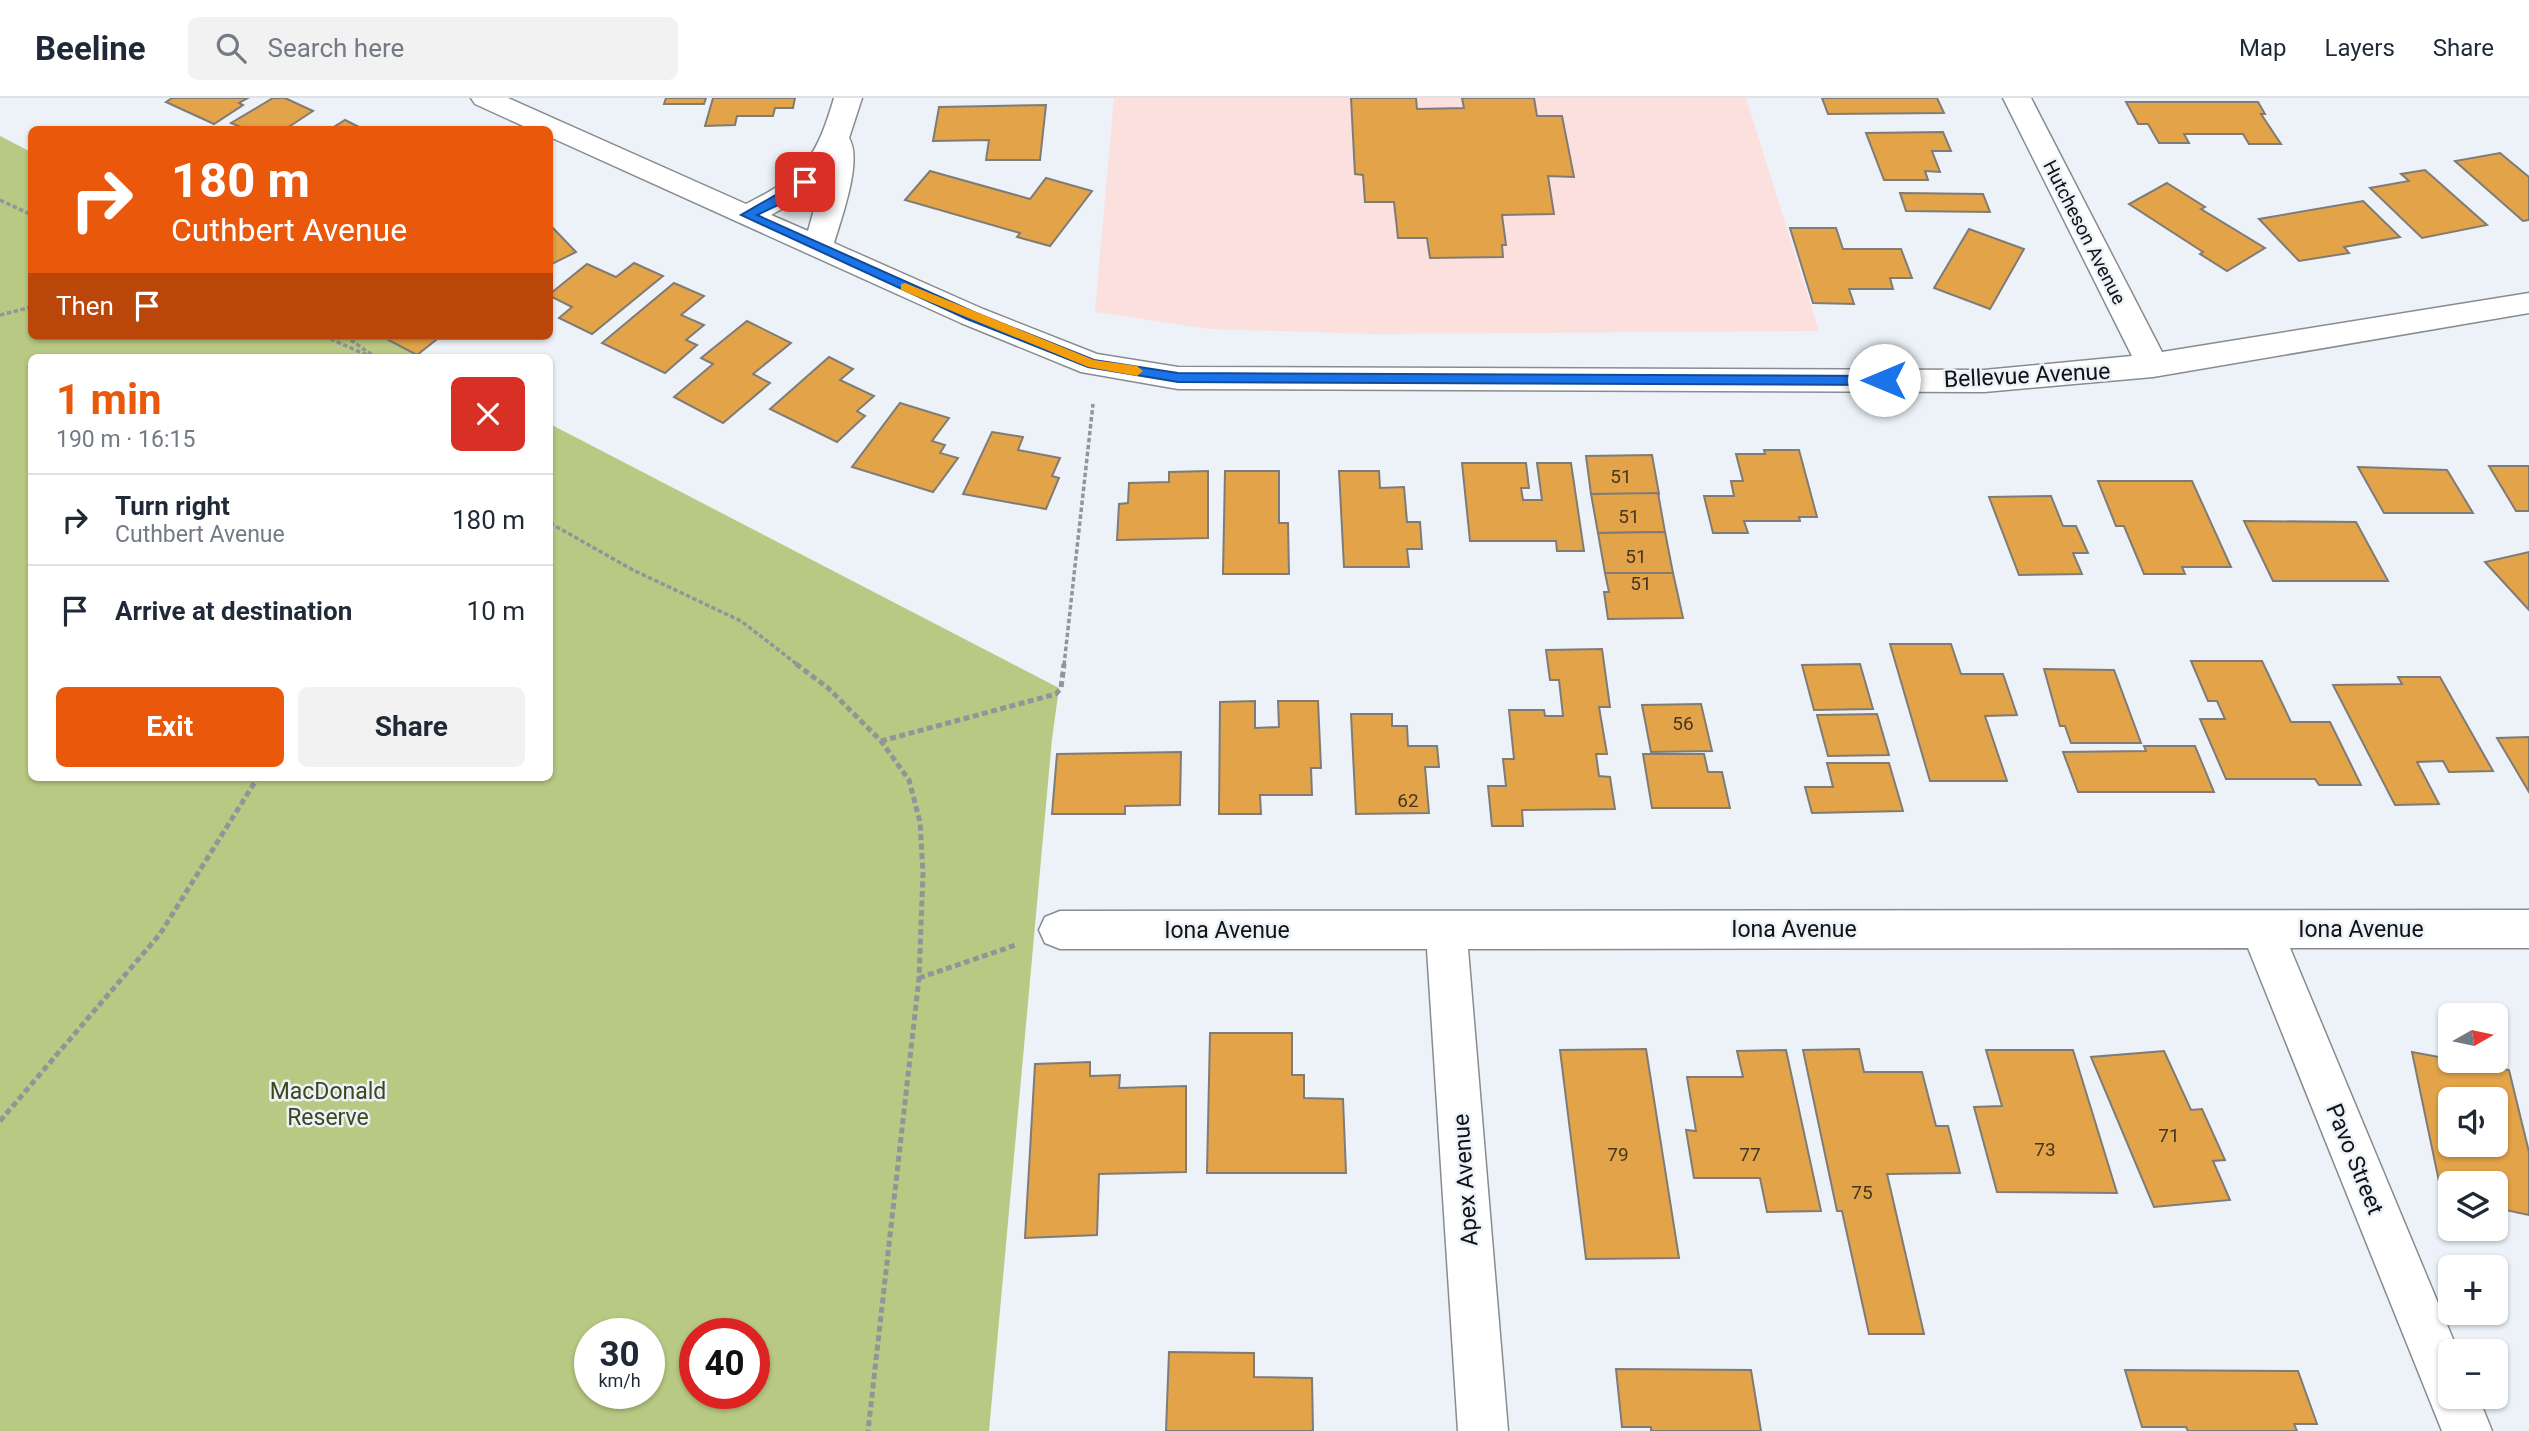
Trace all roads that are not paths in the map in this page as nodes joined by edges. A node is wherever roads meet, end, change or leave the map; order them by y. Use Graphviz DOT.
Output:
graph roads {
  1 [pos="485,98"];
  2 [pos="848,98"];
  3 [pos="2017,98"];
  4 [pos="532,126"];
  5 [pos="838,134"];
  6 [pos="553,138"];
  7 [pos="747,215"];
  8 [pos="818,247"];
  9 [pos="2529,303"];
  10 [pos="2153,366"];
  11 [pos="1446,929"];
  12 [pos="2261,929"];
  13 [pos="2529,929"];
  14 [pos="1059,930"];
  15 [pos="2438,1361"];
  16 [pos="2458,1409"];
  17 [pos="1483,1431"];
  18 [pos="2467,1431"];
  1 -- 4 [label="street, Bellevue Avenue"];
  2 -- 5 [label="street"];
  3 -- 10 [label="street, Hutcheson Avenue"];
  5 -- 7 [label="street"];
  5 -- 8 [label="street"];
  6 -- 7 [label="street, Bellevue Avenue"];
  7 -- 8 [label="street, Bellevue Avenue"];
  8 -- 10 [label="street, Bellevue Avenue"];
  9 -- 10 [label="street, Bellevue Avenue"];
  11 -- 12 [label="street, Iona Avenue"];
  11 -- 14 [label="street, Iona Avenue"];
  11 -- 17 [label="street, Apex Avenue"];
  12 -- 13 [label="street, Iona Avenue"];
  12 -- 15 [label="street, Pavo Street"];
  16 -- 18 [label="street"];
}
